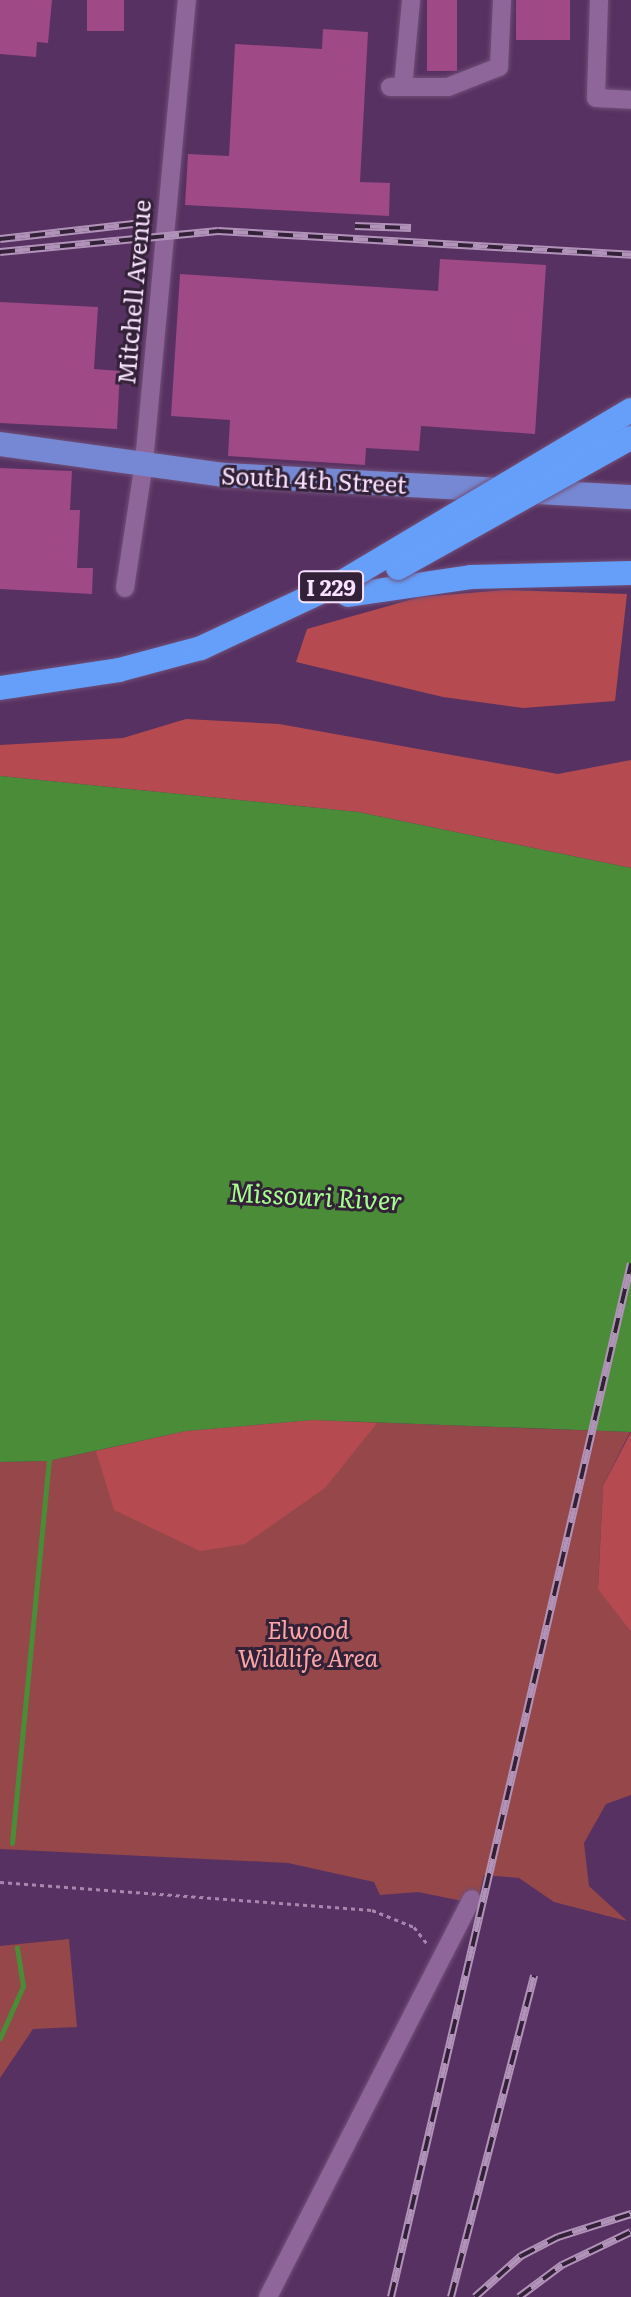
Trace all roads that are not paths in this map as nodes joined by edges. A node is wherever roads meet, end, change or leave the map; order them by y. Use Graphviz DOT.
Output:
graph roads {
  1 [pos="187,0"];
  2 [pos="411,0"];
  3 [pos="502,0"];
  4 [pos="599,0"];
  5 [pos="631,100"];
  6 [pos="631,410"];
  7 [pos="631,427"];
  8 [pos="631,438"];
  9 [pos="586,439"];
  10 [pos="0,444"];
  11 [pos="144,462"];
  12 [pos="631,497"];
  13 [pos="631,573"];
  14 [pos="125,588"];
  15 [pos="348,595"];
  16 [pos="472,1899"];
  17 [pos="268,2297"];
  1 -- 11 [label="street, Mitchell Avenue"];
  2 -- 3 [label="street"];
  4 -- 5 [label="street"];
  6 -- 9 [label="highway, I 229, bridge"];
  7 -- 9 [label="highway"];
  8 -- 15 [label="highway, I 229, bridge"];
  9 -- 15 [label="highway, I 229, bridge"];
  10 -- 11 [label="main road, South 4th Street"];
  11 -- 12 [label="main road, South 4th Street"];
  11 -- 14 [label="street, Mitchell Avenue"];
  13 -- 15 [label="highway"];
  16 -- 17 [label="street"];
}
